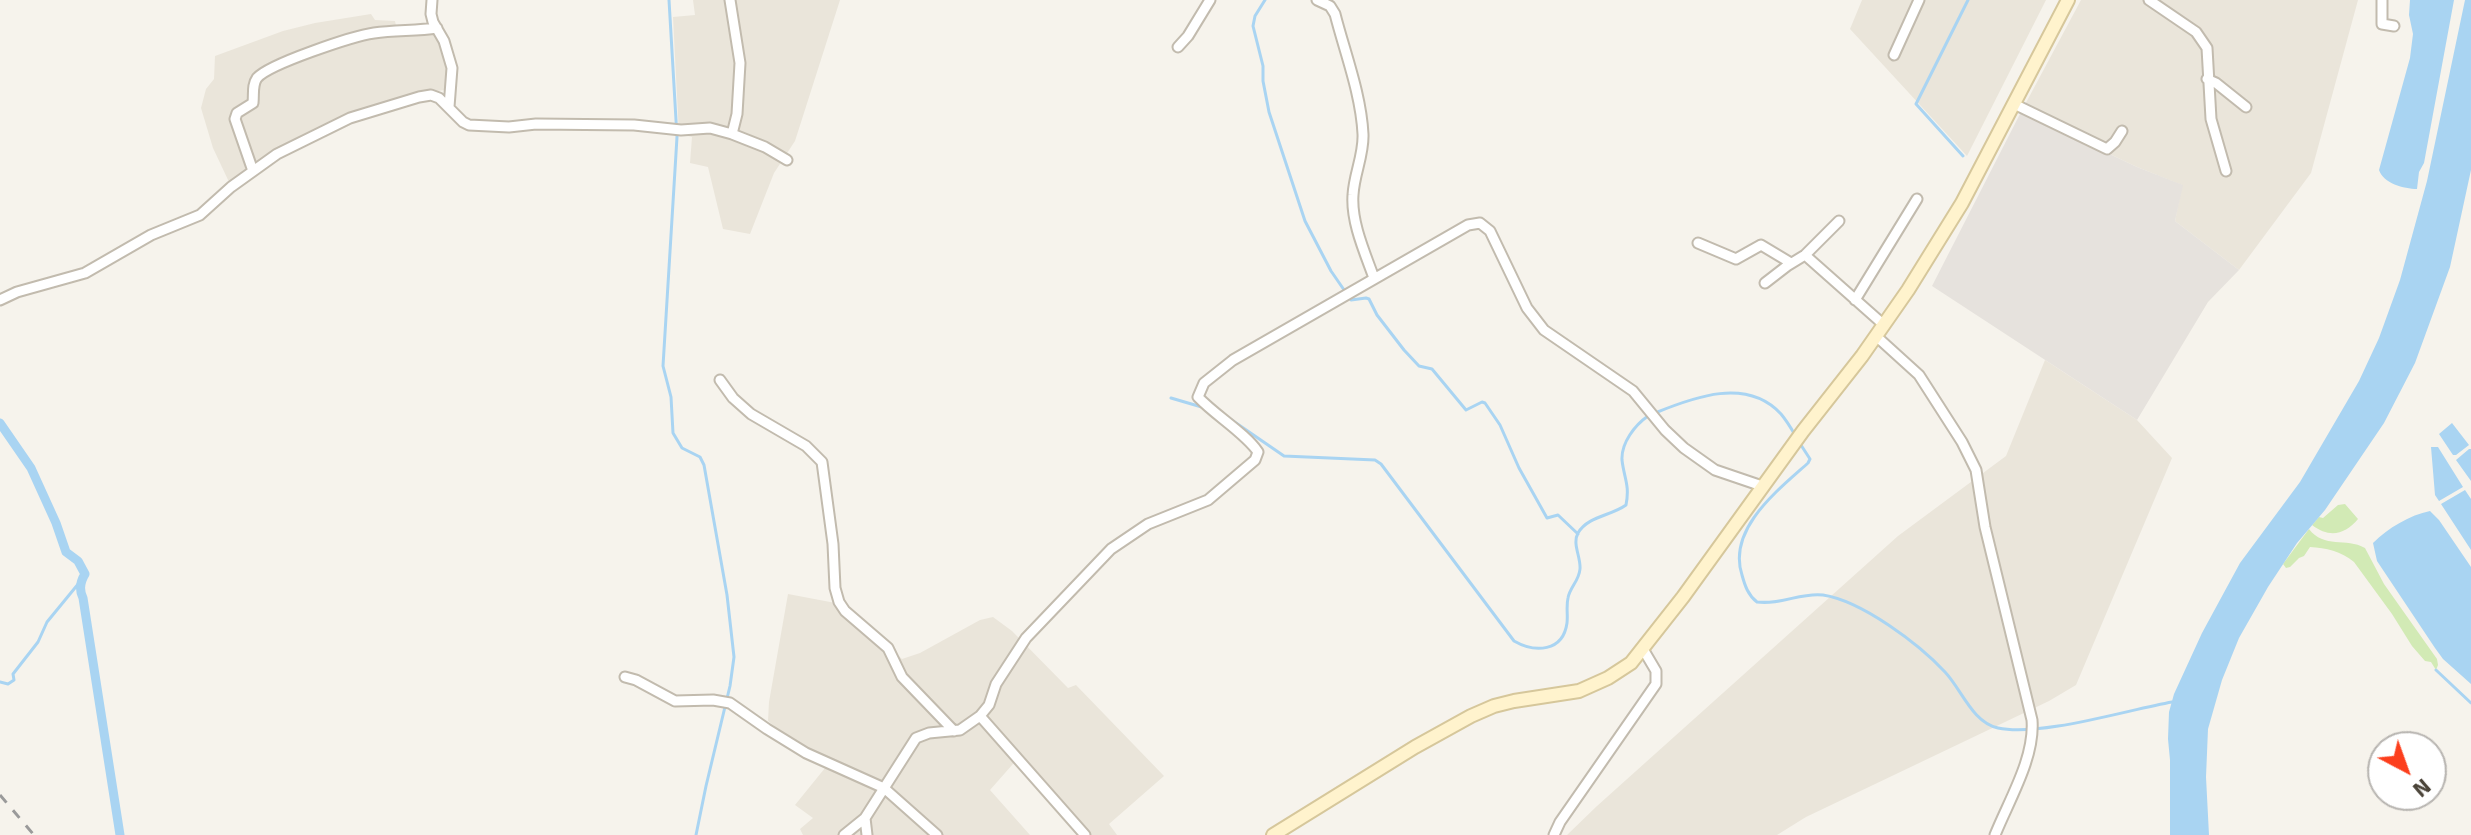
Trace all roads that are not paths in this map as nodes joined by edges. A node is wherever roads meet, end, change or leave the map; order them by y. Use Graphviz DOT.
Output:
graph roads {
  1 [pos="432,0"];
  2 [pos="730,0"];
  3 [pos="1210,0"];
  4 [pos="1317,0"];
  5 [pos="1919,0"];
  6 [pos="2068,0"];
  7 [pos="2149,0"];
  8 [pos="2382,0"];
  9 [pos="2394,26"];
  10 [pos="437,28"];
  11 [pos="1178,47"];
  12 [pos="1894,55"];
  13 [pos="2207,79"];
  14 [pos="2014,104"];
  15 [pos="449,107"];
  16 [pos="2246,107"];
  17 [pos="2122,131"];
  18 [pos="732,134"];
  19 [pos="787,160"];
  20 [pos="253,171"];
  21 [pos="2226,171"];
  22 [pos="1917,199"];
  23 [pos="1839,221"];
  24 [pos="1698,243"];
  25 [pos="1805,255"];
  26 [pos="1791,263"];
  27 [pos="1374,278"];
  28 [pos="1765,283"];
  29 [pos="0,300"];
  30 [pos="1855,300"];
  31 [pos="1880,331"];
  32 [pos="720,380"];
  33 [pos="1762,486"];
  34 [pos="1643,649"];
  35 [pos="625,677"];
  36 [pos="980,716"];
  37 [pos="954,731"];
  38 [pos="884,788"];
  39 [pos="865,818"];
  40 [pos="844,835"];
  41 [pos="867,835"];
  42 [pos="937,835"];
  43 [pos="1085,835"];
  44 [pos="1273,835"];
  45 [pos="1554,835"];
  46 [pos="1995,835"];
  1 -- 10 [label="street"];
  2 -- 18 [label="street"];
  3 -- 11 [label="street"];
  4 -- 27 [label="street"];
  5 -- 12 [label="street"];
  6 -- 14 [label="main road"];
  7 -- 13 [label="street"];
  8 -- 9 [label="street"];
  10 -- 15 [label="street"];
  10 -- 20 [label="street"];
  13 -- 16 [label="street"];
  13 -- 21 [label="street"];
  14 -- 17 [label="street"];
  14 -- 31 [label="main road"];
  15 -- 18 [label="street"];
  15 -- 20 [label="street"];
  18 -- 19 [label="street"];
  20 -- 29 [label="street"];
  22 -- 30 [label="street"];
  23 -- 25 [label="street"];
  24 -- 26 [label="street"];
  25 -- 26 [label="street"];
  25 -- 30 [label="street"];
  26 -- 28 [label="street"];
  27 -- 33 [label="street"];
  27 -- 36 [label="street"];
  30 -- 31 [label="street"];
  31 -- 33 [label="main road"];
  31 -- 46 [label="street"];
  32 -- 37 [label="street"];
  33 -- 34 [label="main road"];
  34 -- 44 [label="main road"];
  34 -- 45 [label="street"];
  35 -- 38 [label="street"];
  36 -- 37 [label="street"];
  36 -- 43 [label="street"];
  37 -- 38 [label="street"];
  38 -- 39 [label="street"];
  38 -- 42 [label="street"];
  39 -- 40 [label="street"];
  39 -- 41 [label="street"];
}
